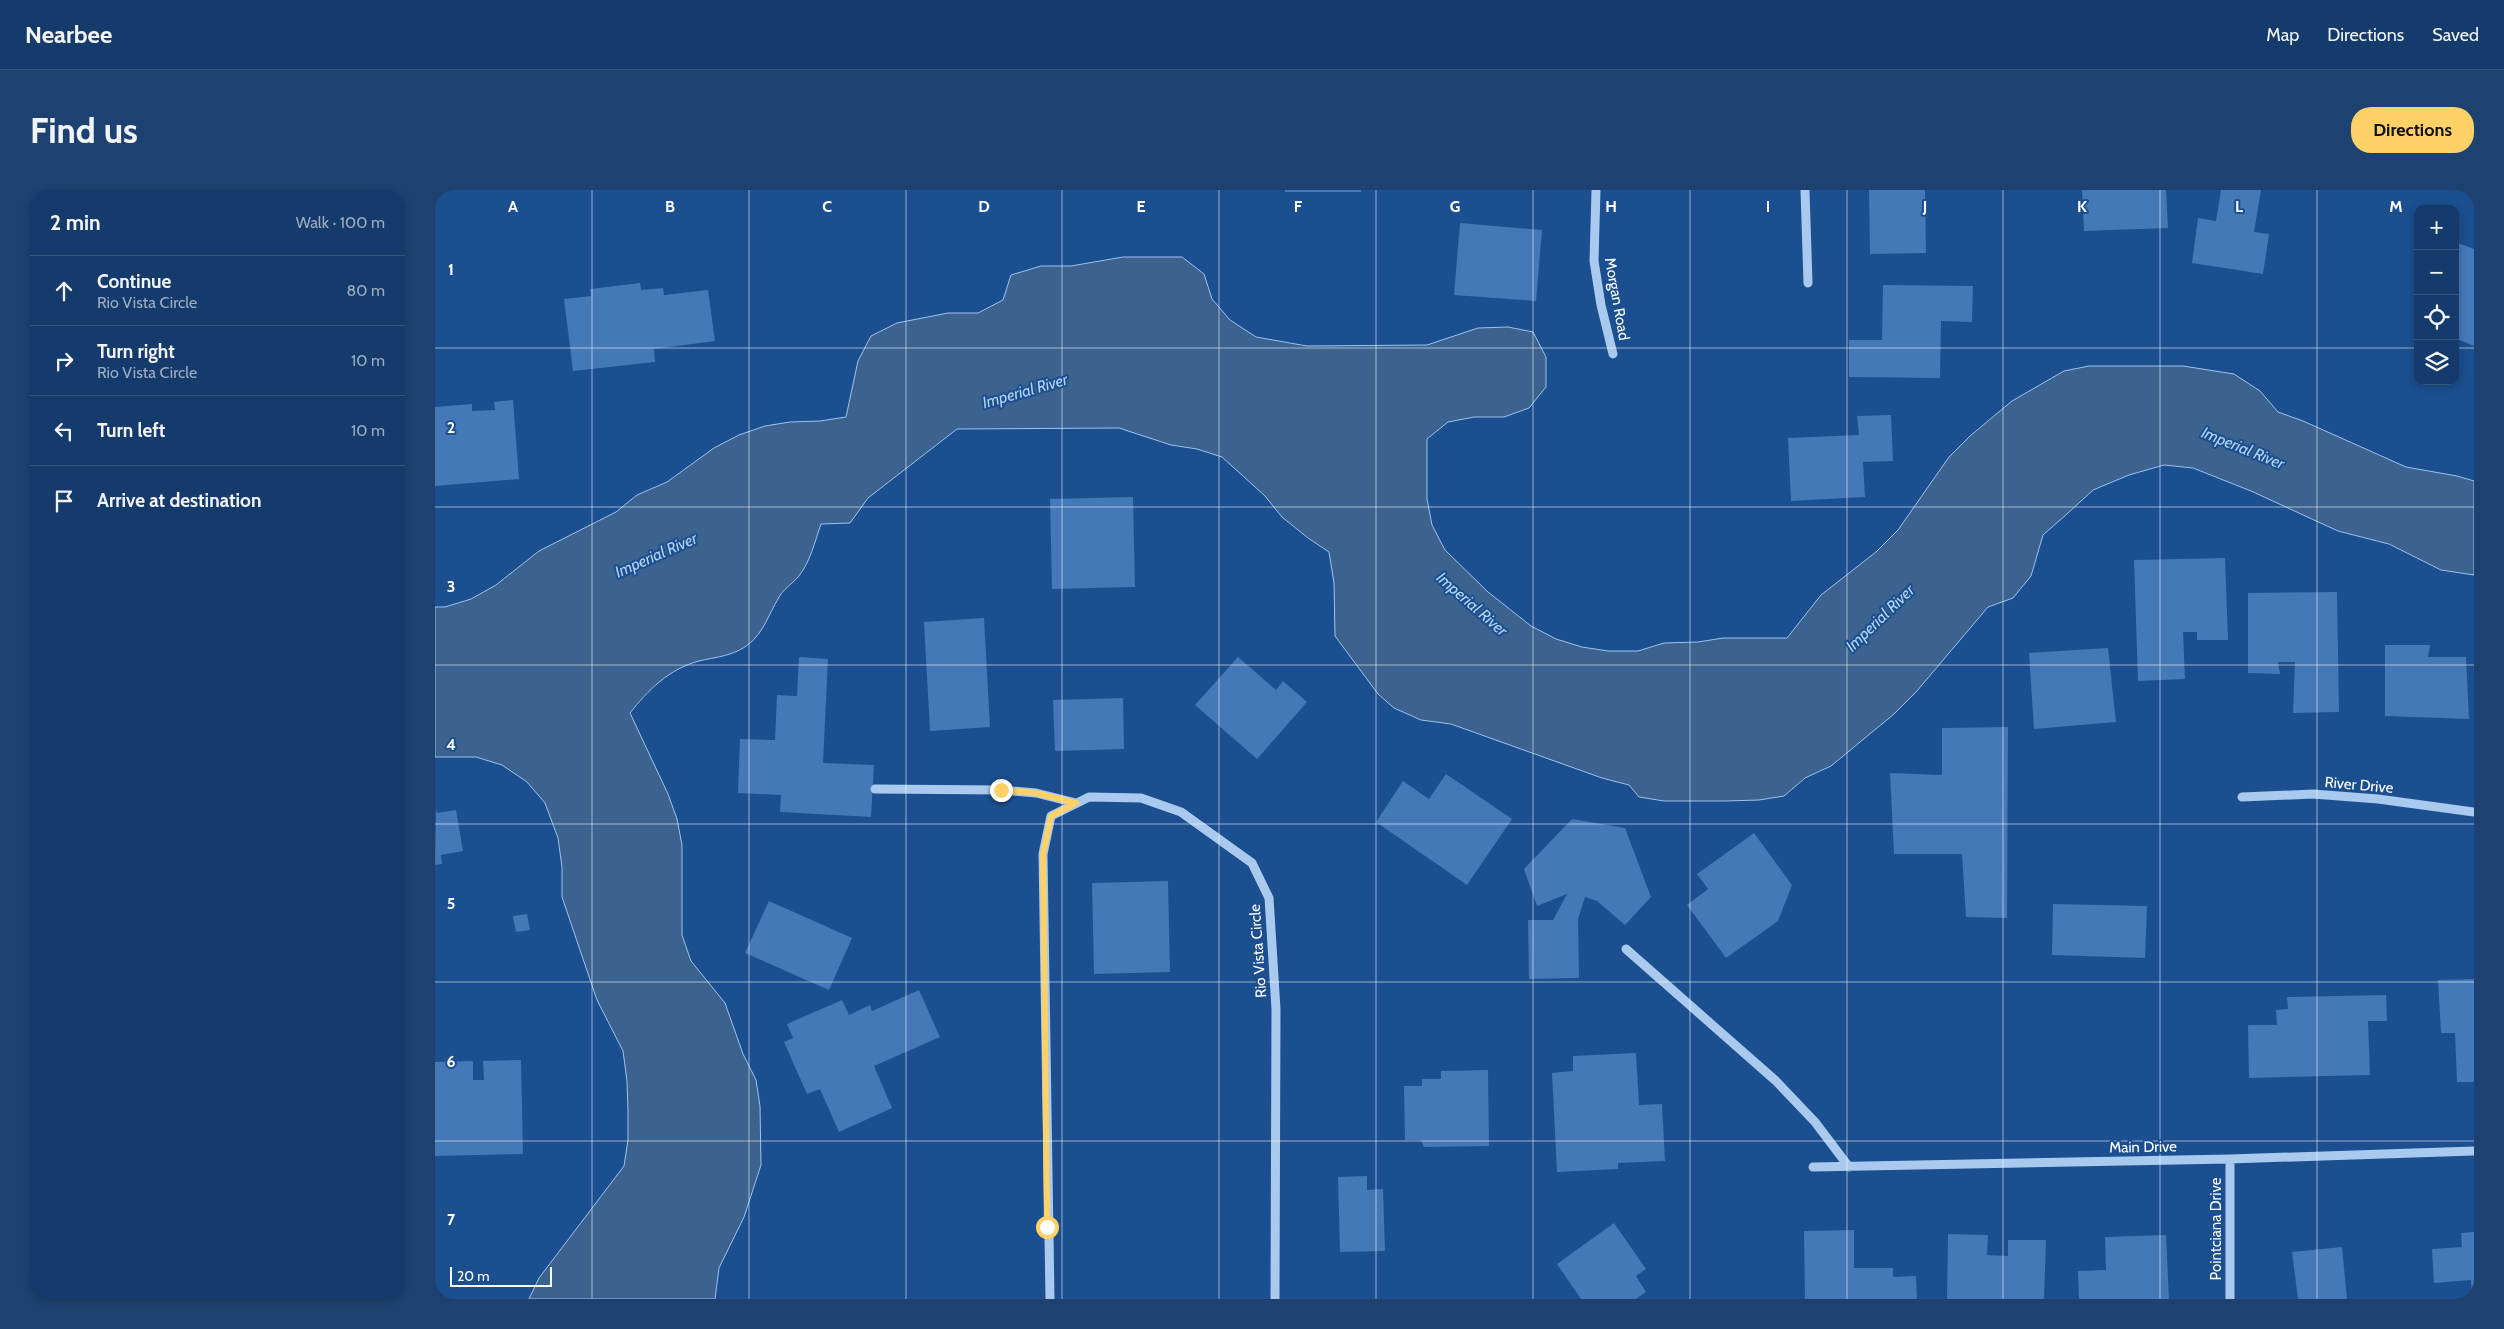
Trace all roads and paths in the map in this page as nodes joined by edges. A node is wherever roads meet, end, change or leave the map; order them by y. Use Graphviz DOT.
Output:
graph roads {
  1 [pos="1596,190"];
  2 [pos="1805,190"];
  3 [pos="1808,283"];
  4 [pos="1613,354"];
  5 [pos="875,789"];
  6 [pos="2241,797"];
  7 [pos="1076,803"];
  8 [pos="2474,812"];
  9 [pos="1626,948"];
  10 [pos="2474,1151"];
  11 [pos="2230,1159"];
  12 [pos="1849,1166"];
  13 [pos="1813,1167"];
  14 [pos="1049,1299"];
  15 [pos="1275,1299"];
  16 [pos="2230,1299"];
  1 -- 4 [label="street, Morgan Road"];
  2 -- 3 [label="street"];
  5 -- 7 [label="street"];
  6 -- 8 [label="street, River Drive"];
  7 -- 14 [label="street, Rio Vista Circle"];
  7 -- 15 [label="street, Rio Vista Circle"];
  9 -- 12 [label="street"];
  10 -- 11 [label="street, Main Drive"];
  11 -- 12 [label="street, Main Drive"];
  11 -- 16 [label="street, Pointciana Drive"];
  12 -- 13 [label="street, Main Drive"];
}
